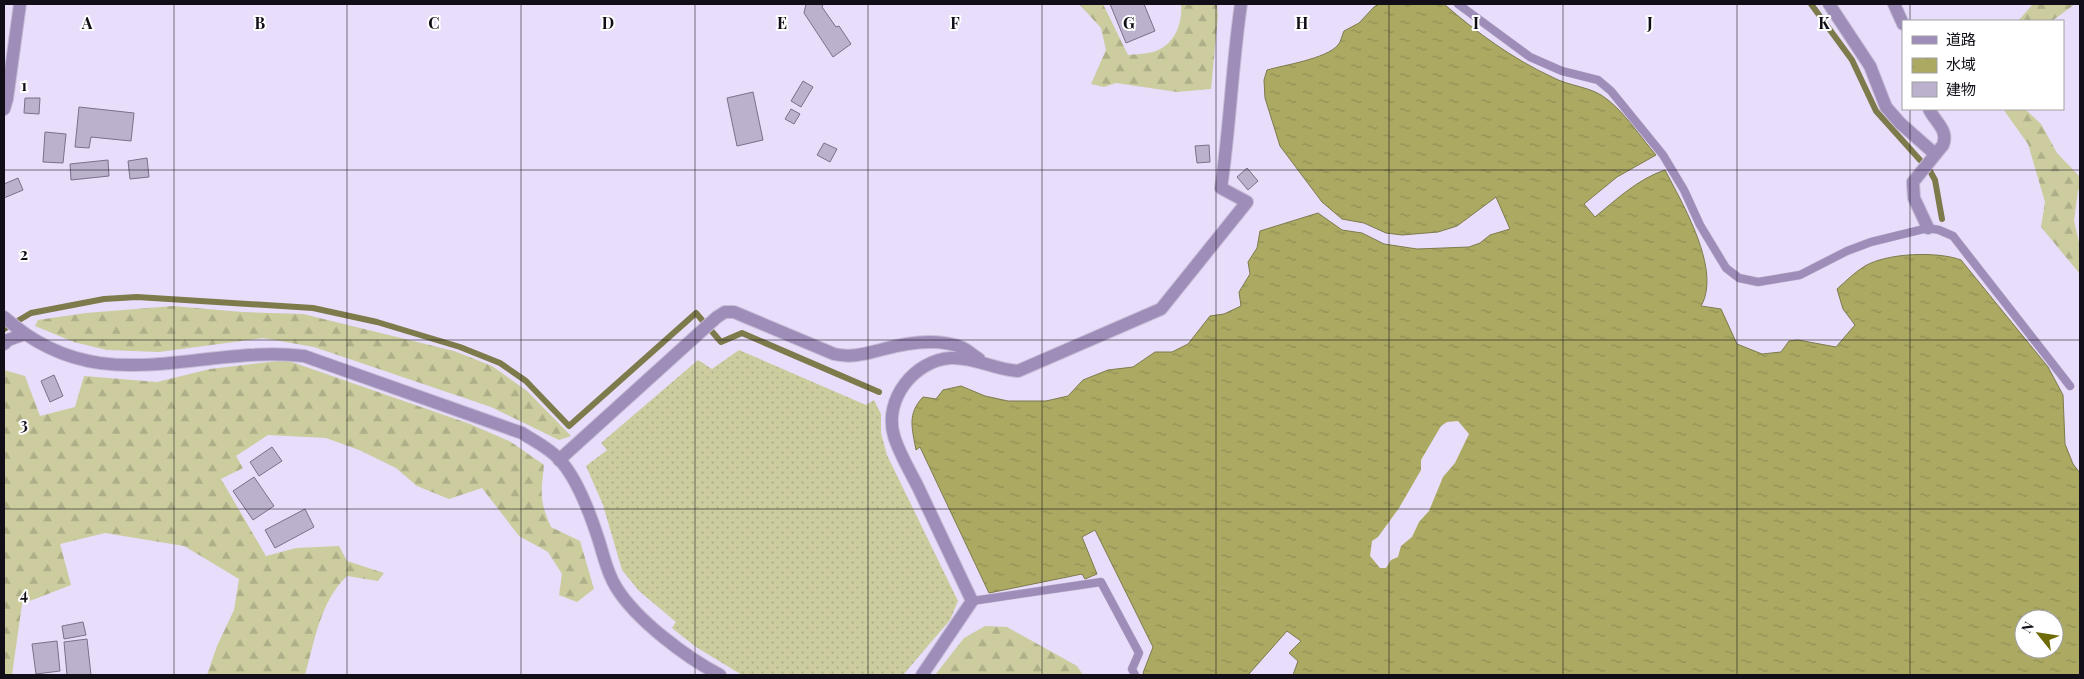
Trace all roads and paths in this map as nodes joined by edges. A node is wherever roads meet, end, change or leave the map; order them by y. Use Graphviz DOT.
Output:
graph roads {
  1 [pos="20,4"];
  2 [pos="1241,4"];
  3 [pos="1458,4"];
  4 [pos="1829,4"];
  5 [pos="1894,4"];
  6 [pos="1902,22"];
  7 [pos="4,110"];
  8 [pos="1929,110"];
  9 [pos="1935,154"];
  10 [pos="1928,228"];
  11 [pos="4,317"];
  12 [pos="22,332"];
  13 [pos="4,344"];
  14 [pos="984,363"];
  15 [pos="2070,386"];
  16 [pos="560,460"];
  17 [pos="972,601"];
  18 [pos="720,675"];
  19 [pos="922,675"];
  20 [pos="1135,675"];
  1 -- 7 [label="street"];
  2 -- 14 [label="street"];
  3 -- 10 [label="lane"];
  4 -- 9 [label="street"];
  5 -- 6 [label="street"];
  8 -- 9 [label="street"];
  9 -- 10 [label="street"];
  10 -- 15 [label="lane"];
  11 -- 12 [label="street"];
  12 -- 13 [label="street"];
  12 -- 16 [label="street"];
  14 -- 16 [label="street"];
  14 -- 17 [label="street"];
  16 -- 18 [label="street"];
  17 -- 19 [label="street"];
  17 -- 20 [label="lane"];
}
